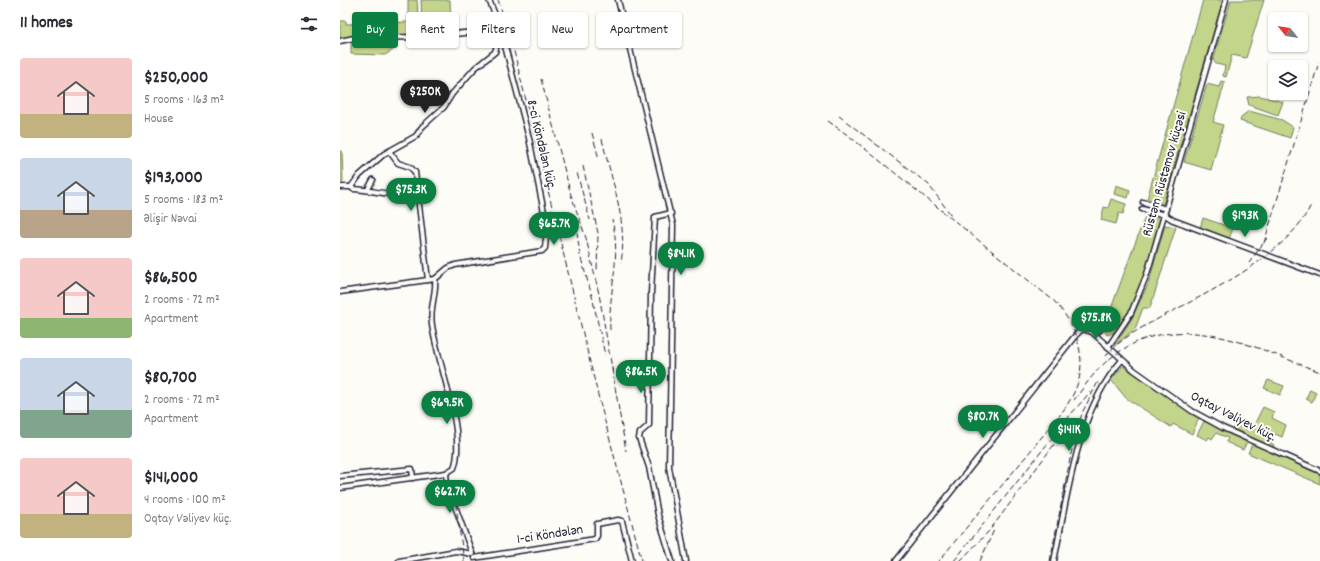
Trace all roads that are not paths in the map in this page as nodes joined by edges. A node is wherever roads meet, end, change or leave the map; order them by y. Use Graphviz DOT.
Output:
graph roads {
  1 [pos="489,0"];
  2 [pos="618,0"];
  3 [pos="1226,0"];
  4 [pos="493,12"];
  5 [pos="467,32"];
  6 [pos="340,41"];
  7 [pos="496,48"];
  8 [pos="504,48"];
  9 [pos="389,152"];
  10 [pos="373,180"];
  11 [pos="340,187"];
  12 [pos="351,187"];
  13 [pos="368,189"];
  14 [pos="398,194"];
  15 [pos="1143,202"];
  16 [pos="1142,208"];
  17 [pos="1166,209"];
  18 [pos="671,213"];
  19 [pos="1165,215"];
  20 [pos="1320,275"];
  21 [pos="435,279"];
  22 [pos="428,280"];
  23 [pos="340,292"];
  24 [pos="1090,321"];
  25 [pos="1082,329"];
  26 [pos="1092,332"];
  27 [pos="1108,347"];
  28 [pos="1122,360"];
  29 [pos="1320,471"];
  30 [pos="446,473"];
  31 [pos="340,476"];
  32 [pos="413,478"];
  33 [pos="340,488"];
  34 [pos="472,553"];
  35 [pos="475,560"];
  36 [pos="399,561"];
  37 [pos="632,561"];
  38 [pos="672,561"];
  39 [pos="686,561"];
  40 [pos="896,561"];
  41 [pos="1054,561"];
  1 -- 4 [label="street"];
  2 -- 18 [label="street"];
  3 -- 17 [label="street, Rüstəm Rüstəmov küçəsi"];
  5 -- 6 [label="street"];
  7 -- 9 [label="street"];
  8 -- 21 [label="street, 8-ci Köndələn küç."];
  9 -- 12 [label="street"];
  9 -- 22 [label="street"];
  10 -- 13 [label="street"];
  11 -- 12 [label="street"];
  12 -- 13 [label="street"];
  13 -- 14 [label="street"];
  15 -- 17 [label="street"];
  16 -- 19 [label="street"];
  17 -- 19 [label="street, Rüstəm Rüstəmov küçəsi"];
  18 -- 38 [label="street"];
  18 -- 39 [label="street"];
  19 -- 20 [label="street"];
  19 -- 27 [label="street, Rüstəm Rüstəmov küçəsi"];
  21 -- 22 [label="street, 8-ci Köndələn küç."];
  21 -- 30 [label="street"];
  22 -- 23 [label="street, 8-ci Köndələn küç."];
  24 -- 25 [label="street"];
  24 -- 26 [label="street"];
  24 -- 26 [label="street"];
  25 -- 26 [label="street"];
  25 -- 40 [label="street"];
  26 -- 27 [label="street, Oqtay Vəliyev küç."];
  27 -- 28 [label="street, Oqtay Vəliyev küç."];
  28 -- 29 [label="street, Oqtay Vəliyev küç."];
  28 -- 41 [label="street"];
  30 -- 32 [label="street"];
  30 -- 34 [label="street"];
  31 -- 32 [label="street"];
  32 -- 33 [label="street"];
  34 -- 35 [label="street"];
  34 -- 36 [label="street"];
  35 -- 37 [label="street, 1-ci Köndələn"];
}
